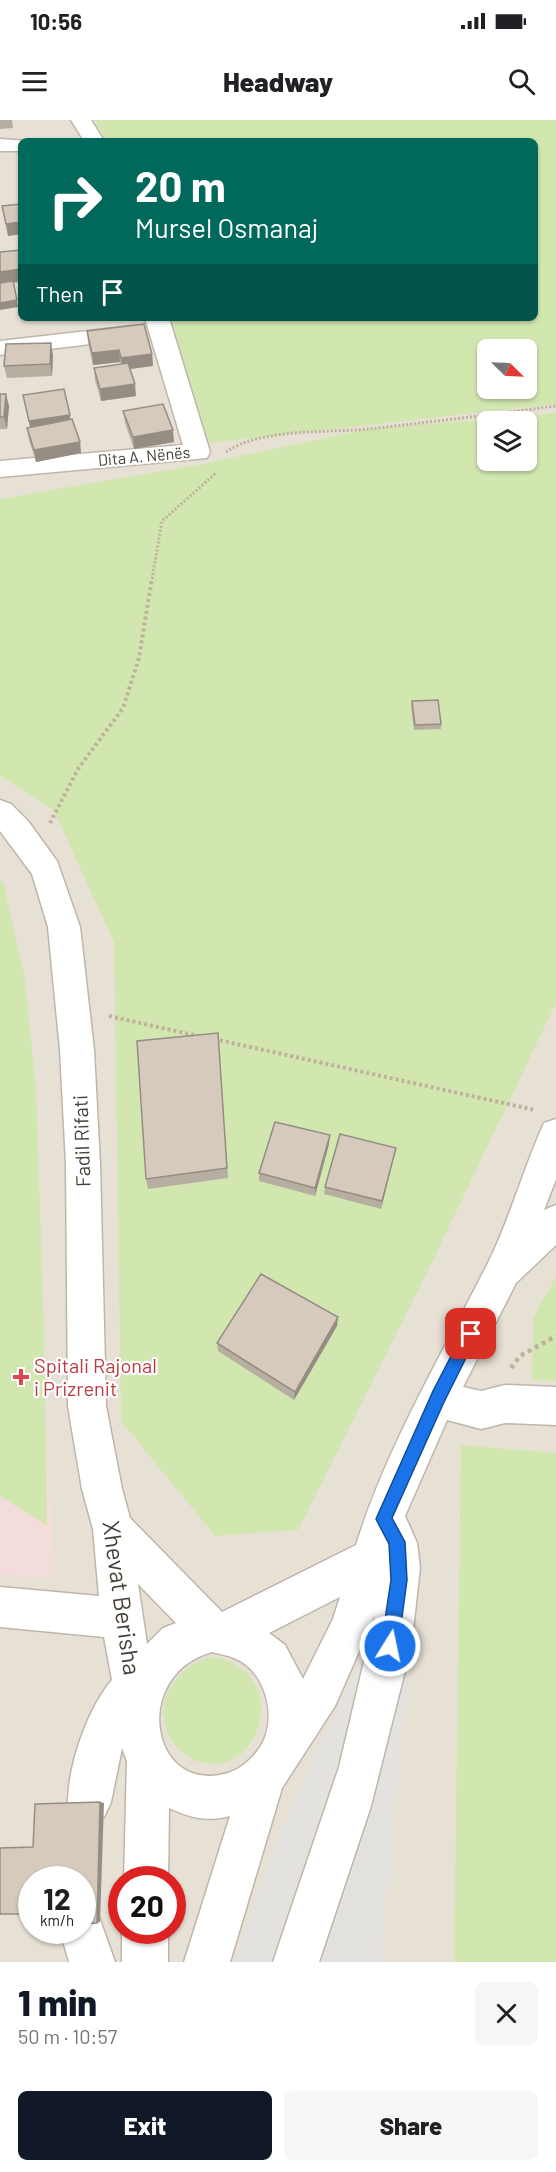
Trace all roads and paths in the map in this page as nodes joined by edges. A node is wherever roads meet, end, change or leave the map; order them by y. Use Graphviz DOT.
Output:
graph roads {
  1 [pos="81,120"];
  2 [pos="92,138"];
  3 [pos="0,144"];
  4 [pos="18,145"];
  5 [pos="159,324"];
  6 [pos="0,348"];
  7 [pos="556,406"];
  8 [pos="198,452"];
  9 [pos="0,469"];
  10 [pos="0,812"];
  11 [pos="34,852"];
  12 [pos="73,1008"];
  13 [pos="200,1036"];
  14 [pos="211,1039"];
  15 [pos="550,1123"];
  16 [pos="556,1222"];
  17 [pos="503,1271"];
  18 [pos="438,1397"];
  19 [pos="556,1406"];
  20 [pos="102,1489"];
  21 [pos="384,1519"];
  22 [pos="113,1529"];
  23 [pos="369,1560"];
  24 [pos="0,1607"];
  25 [pos="120,1618"];
  26 [pos="218,1631"];
  27 [pos="136,1697"];
  28 [pos="148,1761"];
  29 [pos="273,1765"];
  30 [pos="88,1802"];
  31 [pos="146,1866"];
  32 [pos="86,1944"];
  33 [pos="145,1944"];
  34 [pos="92,1962"];
  35 [pos="145,1962"];
  36 [pos="207,1962"];
  37 [pos="296,1962"];
  1 -- 2 [label="street"];
  3 -- 4 [label="street"];
  5 -- 6 [label="street, Dita A. Nënës"];
  5 -- 8 [label="street, Dita A. Nënës"];
  7 -- 8 [label="path"];
  8 -- 9 [label="street, Dita A. Nënës"];
  8 -- 11 [label="path"];
  10 -- 11 [label="street, Fadil Rifati"];
  11 -- 12 [label="street, Fadil Rifati"];
  12 -- 13 [label="path"];
  12 -- 20 [label="street, Fadil Rifati"];
  14 -- 15 [label="path"];
  15 -- 17 [label="street"];
  16 -- 17 [label="street"];
  17 -- 18 [label="street"];
  18 -- 19 [label="street"];
  18 -- 21 [label="street"];
  20 -- 22 [label="street, Xhevat Berisha"];
  21 -- 23 [label="street"];
  21 -- 37 [label="street"];
  22 -- 25 [label="street, Xhevat Berisha"];
  22 -- 26 [label="street"];
  23 -- 26 [label="street"];
  23 -- 29 [label="street"];
  24 -- 25 [label="street"];
  25 -- 27 [label="street, Xhevat Berisha"];
  26 -- 27 [label="street"];
  26 -- 29 [label="street"];
  27 -- 28 [label="street"];
  27 -- 30 [label="street"];
  28 -- 29 [label="street"];
  28 -- 31 [label="street"];
  29 -- 36 [label="street"];
  32 -- 34 [label="street"];
  33 -- 35 [label="street"];
}
